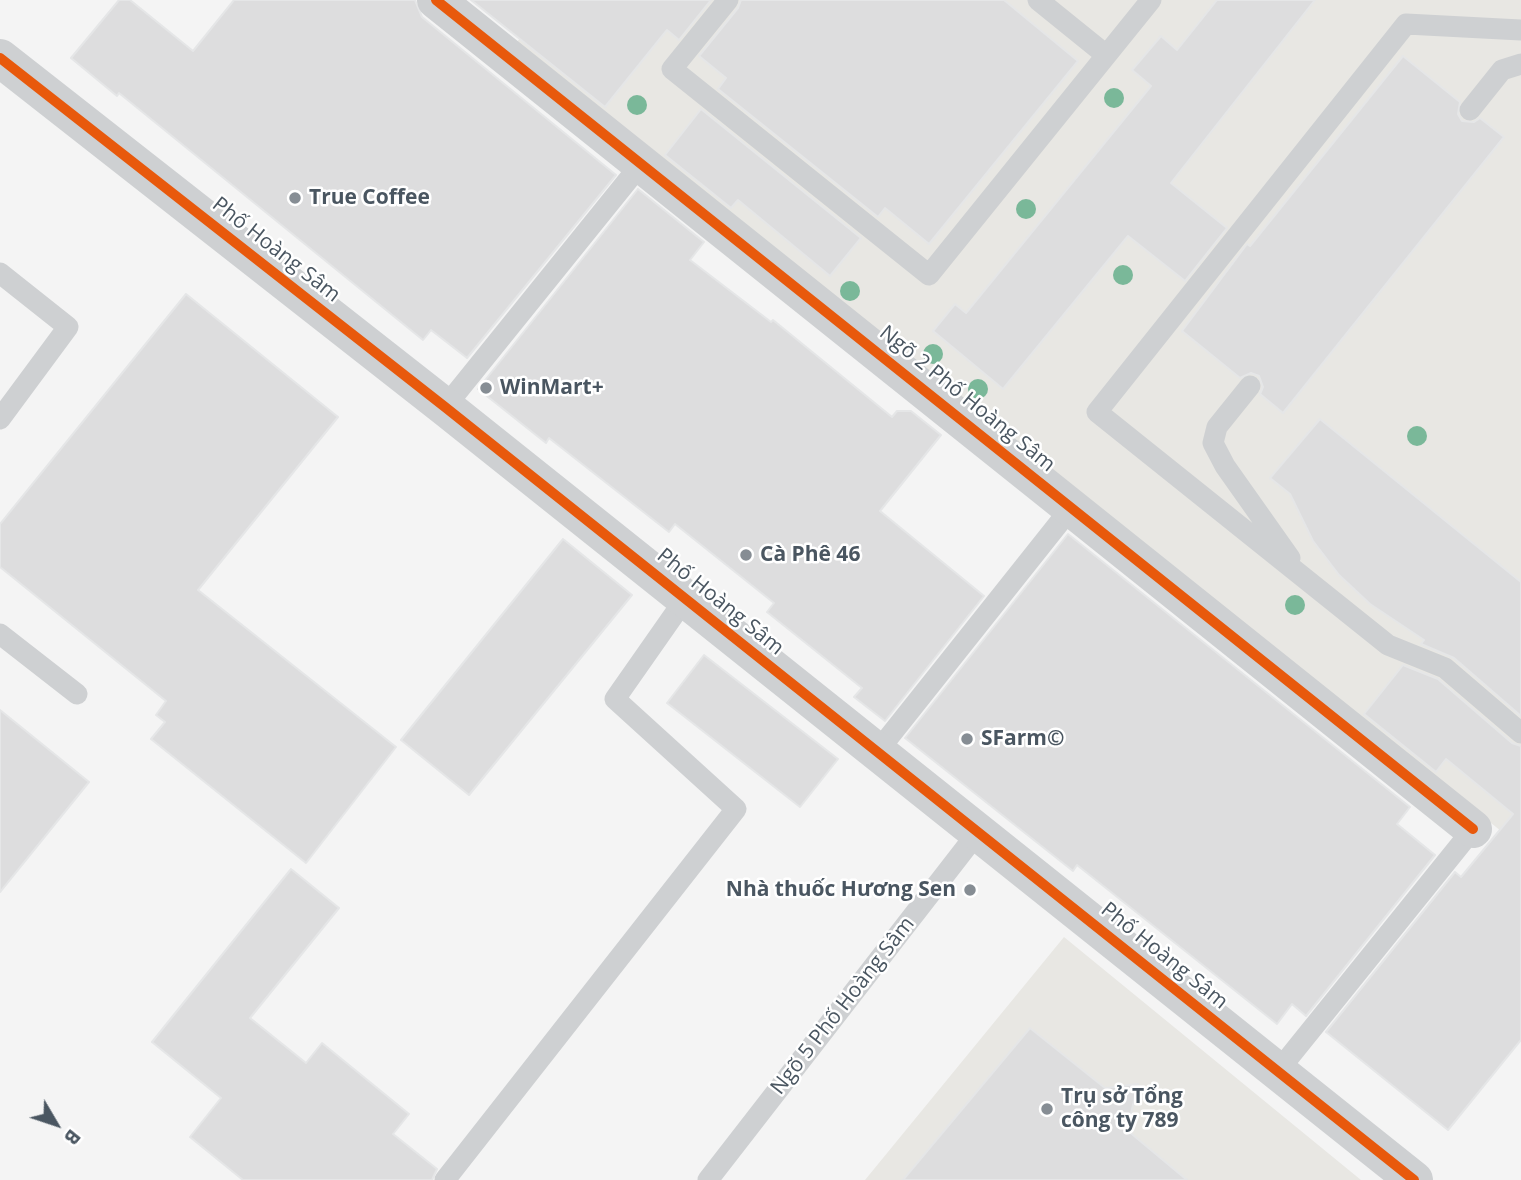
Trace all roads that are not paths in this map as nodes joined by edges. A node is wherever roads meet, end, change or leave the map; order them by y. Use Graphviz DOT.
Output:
graph roads {
  1 [pos="436,0"];
  2 [pos="728,0"];
  3 [pos="1038,0"];
  4 [pos="1151,0"];
  5 [pos="1521,30"];
  6 [pos="1106,55"];
  7 [pos="0,58"];
  8 [pos="1521,64"];
  9 [pos="1470,110"];
  10 [pos="641,164"];
  11 [pos="0,273"];
  12 [pos="1250,386"];
  13 [pos="445,407"];
  14 [pos="0,419"];
  15 [pos="1071,508"];
  16 [pos="1304,577"];
  17 [pos="685,599"];
  18 [pos="0,634"];
  19 [pos="77,694"];
  20 [pos="1521,733"];
  21 [pos="877,752"];
  22 [pos="1473,829"];
  23 [pos="978,832"];
  24 [pos="1278,1071"];
  25 [pos="445,1180"];
  26 [pos="708,1180"];
  27 [pos="1414,1180"];
  1 -- 10 [label="street, Ngõ 2 Phố Hoàng Sâm"];
  2 -- 6 [label="lane"];
  3 -- 6 [label="lane"];
  4 -- 6 [label="lane"];
  5 -- 16 [label="lane"];
  7 -- 13 [label="street, Phố Hoàng Sâm"];
  8 -- 9 [label="lane"];
  10 -- 13 [label="lane"];
  10 -- 15 [label="street, Ngõ 2 Phố Hoàng Sâm"];
  11 -- 14 [label="lane"];
  12 -- 16 [label="lane"];
  13 -- 17 [label="street, Phố Hoàng Sâm"];
  15 -- 21 [label="lane"];
  15 -- 22 [label="street, Ngõ 2 Phố Hoàng Sâm"];
  16 -- 20 [label="lane"];
  17 -- 21 [label="street, Phố Hoàng Sâm"];
  17 -- 25 [label="lane"];
  18 -- 19 [label="lane"];
  21 -- 23 [label="street, Phố Hoàng Sâm"];
  22 -- 24 [label="lane"];
  23 -- 24 [label="street, Phố Hoàng Sâm"];
  23 -- 26 [label="lane, Ngõ 5 Phố Hoàng Sâm"];
  24 -- 27 [label="street, Phố Hoàng Sâm"];
}
